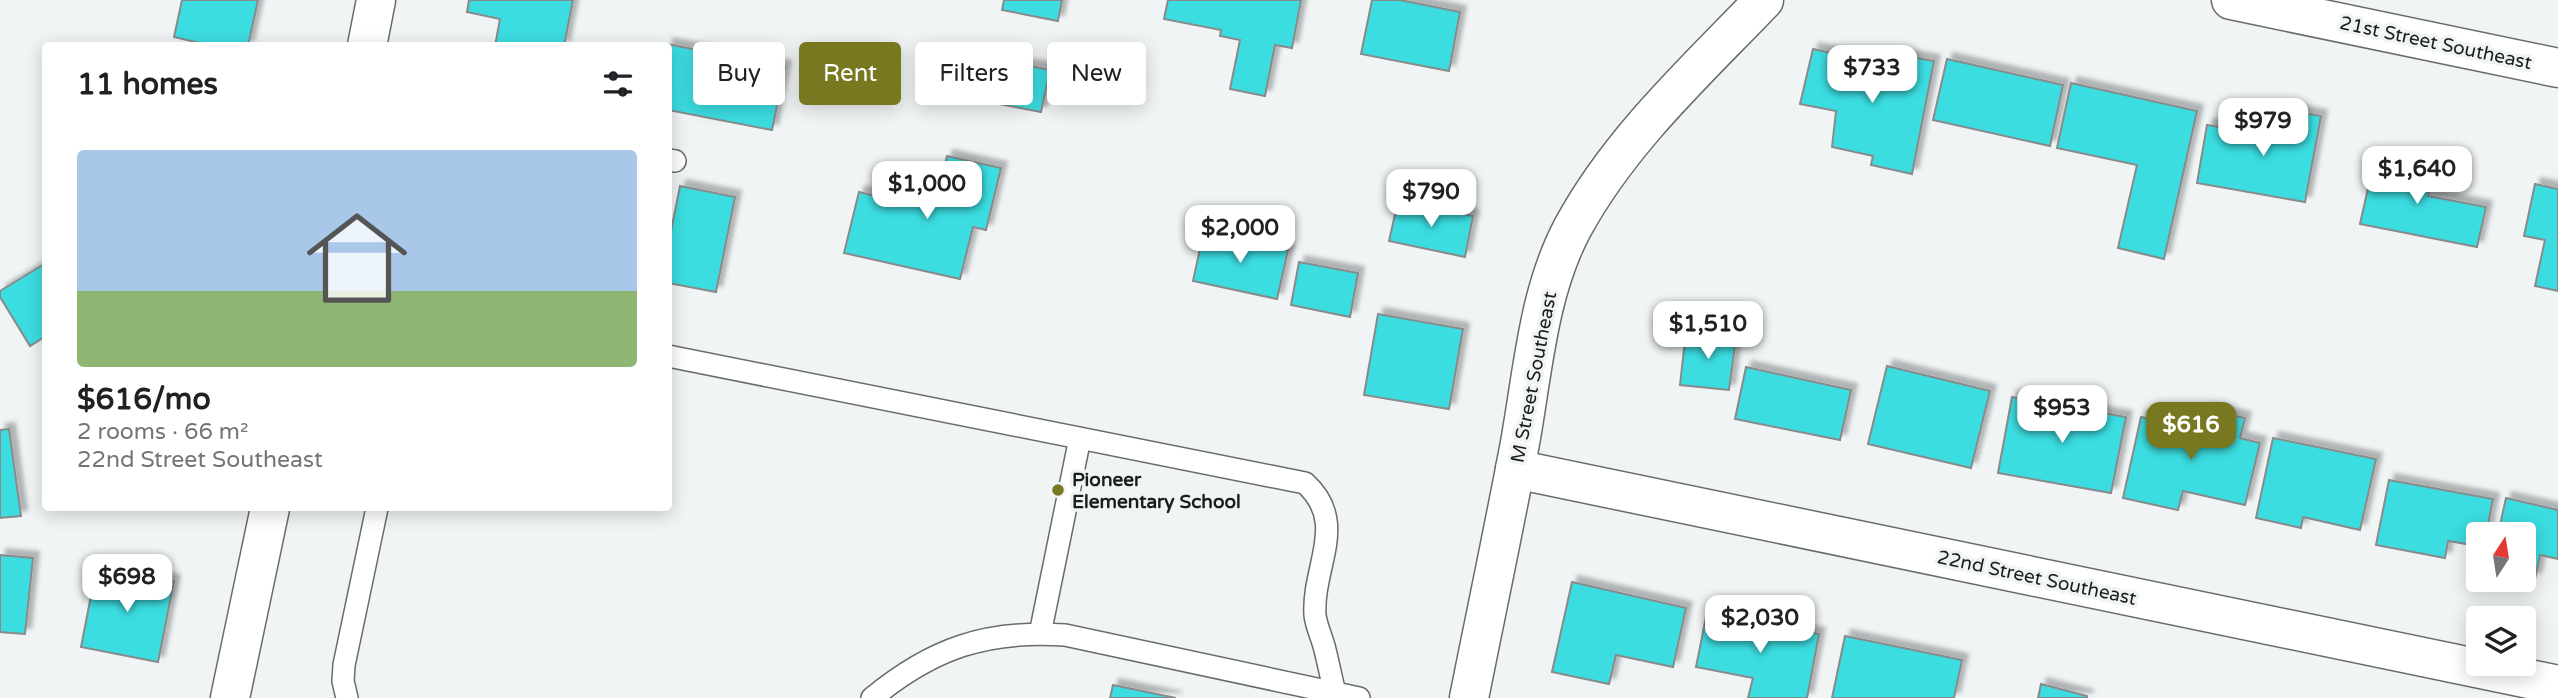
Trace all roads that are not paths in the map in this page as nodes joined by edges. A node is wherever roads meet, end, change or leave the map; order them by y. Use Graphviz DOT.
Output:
graph roads {
  1 [pos="376,0"];
  2 [pos="1764,0"];
  3 [pos="2231,0"];
  4 [pos="368,42"];
  5 [pos="2558,68"];
  6 [pos="672,357"];
  7 [pos="1080,438"];
  8 [pos="1515,469"];
  9 [pos="269,511"];
  10 [pos="376,511"];
  11 [pos="1040,634"];
  12 [pos="2558,685"];
  13 [pos="1335,693"];
  14 [pos="230,698"];
  15 [pos="347,698"];
  16 [pos="872,698"];
  17 [pos="1359,698"];
  18 [pos="1469,698"];
  1 -- 4 [label="street"];
  2 -- 8 [label="street, M Street Southeast"];
  3 -- 5 [label="street, 21st Street Southeast"];
  6 -- 7 [label="lane"];
  7 -- 11 [label="lane"];
  7 -- 13 [label="lane"];
  8 -- 12 [label="street, 22nd Street Southeast"];
  8 -- 18 [label="street, M Street Southeast"];
  9 -- 14 [label="street"];
  10 -- 15 [label="lane"];
  11 -- 13 [label="lane"];
  11 -- 16 [label="lane"];
  13 -- 17 [label="lane"];
}
